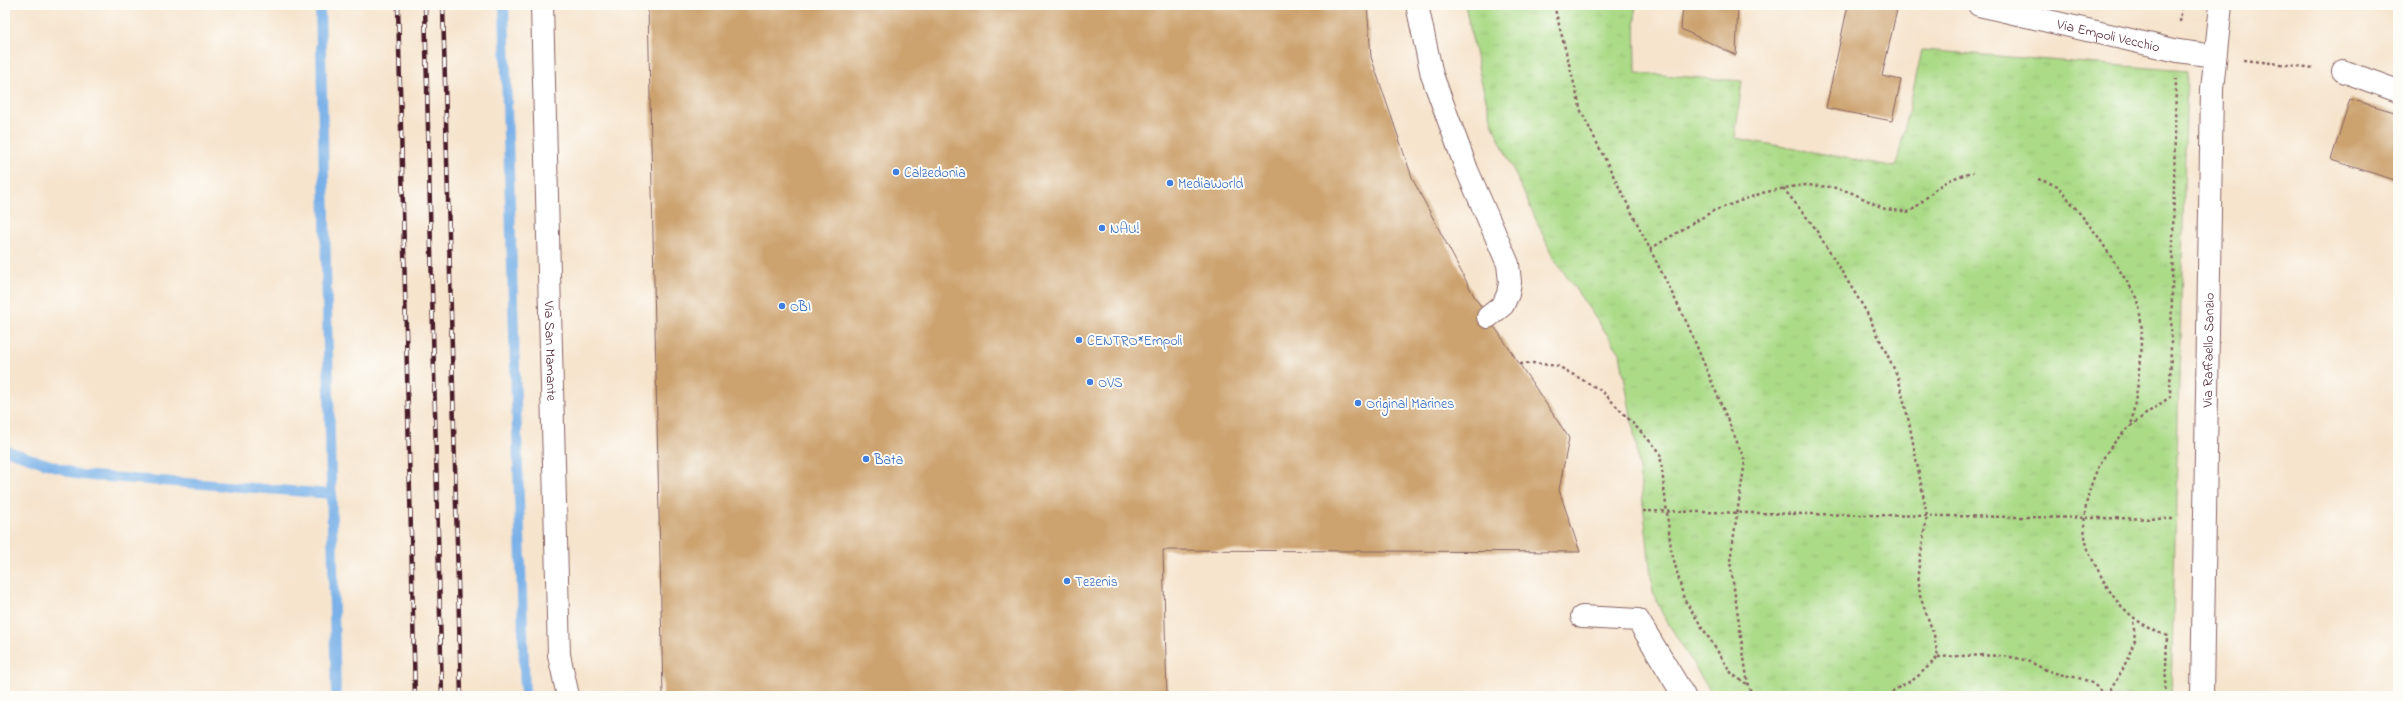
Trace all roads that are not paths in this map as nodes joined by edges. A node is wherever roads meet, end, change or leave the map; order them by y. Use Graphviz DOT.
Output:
graph roads {
  1 [pos="542,5"];
  2 [pos="1417,5"];
  3 [pos="1980,5"];
  4 [pos="2221,5"];
  5 [pos="2215,56"];
  6 [pos="2343,71"];
  7 [pos="2398,91"];
  8 [pos="1488,317"];
  9 [pos="1582,617"];
  10 [pos="568,696"];
  11 [pos="1684,696"];
  12 [pos="2202,696"];
  1 -- 10 [label="street, Via San Mamante"];
  2 -- 8 [label="street"];
  3 -- 5 [label="street, Via Empoli Vecchio"];
  4 -- 5 [label="street, Via Raffaello Sanzio"];
  5 -- 12 [label="street, Via Raffaello Sanzio"];
  6 -- 7 [label="street"];
  9 -- 11 [label="street"];
}
